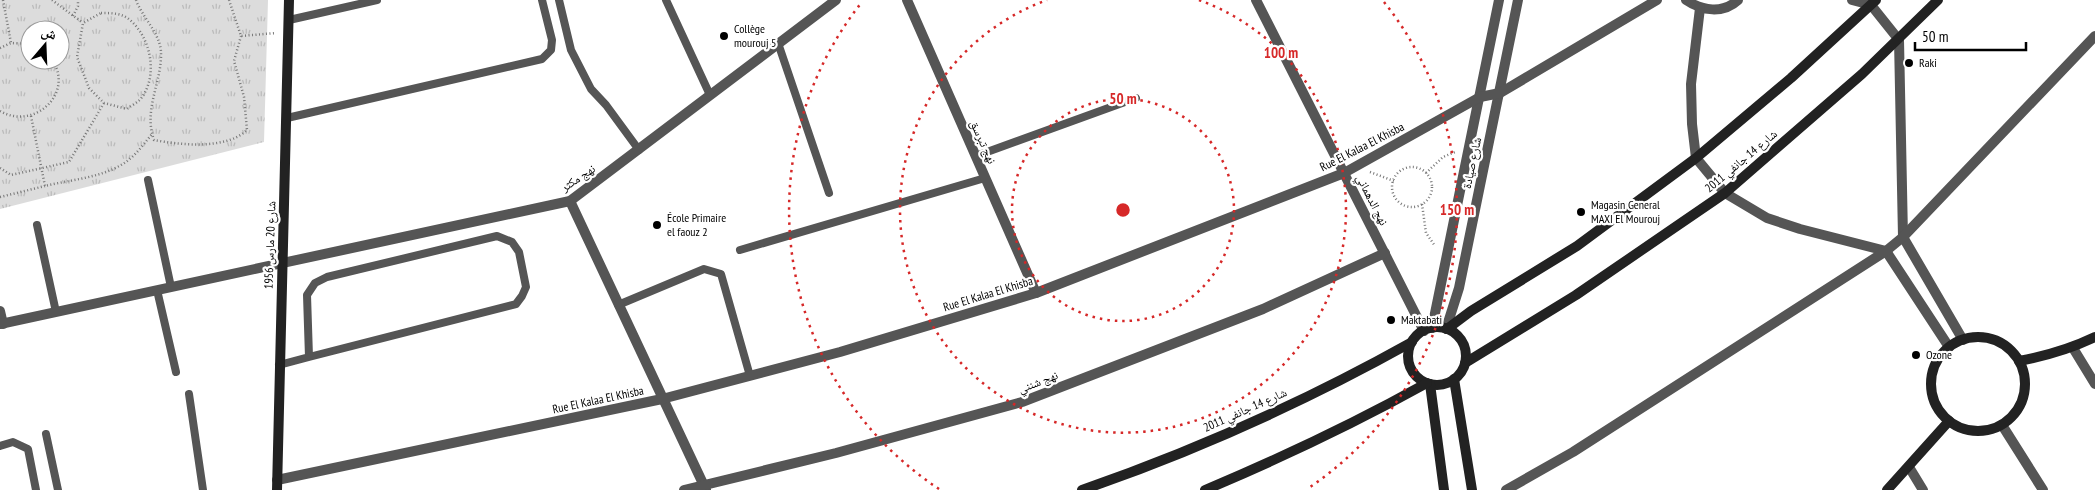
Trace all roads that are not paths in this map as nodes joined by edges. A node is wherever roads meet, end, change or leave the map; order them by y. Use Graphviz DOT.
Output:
graph roads {
  1 [pos="289,0"];
  2 [pos="377,0"];
  3 [pos="542,0"];
  4 [pos="559,0"];
  5 [pos="666,0"];
  6 [pos="836,0"];
  7 [pos="907,0"];
  8 [pos="1256,0"];
  9 [pos="1499,0"];
  10 [pos="1518,0"];
  11 [pos="1657,0"];
  12 [pos="1686,0"];
  13 [pos="1738,0"];
  14 [pos="1852,0"];
  15 [pos="1938,0"];
  16 [pos="1873,2"];
  17 [pos="1700,8"];
  18 [pos="289,20"];
  19 [pos="2095,36"];
  20 [pos="1899,40"];
  21 [pos="778,43"];
  22 [pos="1500,92"];
  23 [pos="710,95"];
  24 [pos="1480,97"];
  25 [pos="1136,98"];
  26 [pos="287,118"];
  27 [pos="639,150"];
  28 [pos="976,156"];
  29 [pos="1696,158"];
  30 [pos="1344,173"];
  31 [pos="985,178"];
  32 [pos="148,180"];
  33 [pos="828,193"];
  34 [pos="1725,193"];
  35 [pos="570,201"];
  36 [pos="37,225"];
  37 [pos="1902,238"];
  38 [pos="740,250"];
  39 [pos="1886,251"];
  40 [pos="1385,253"];
  41 [pos="281,263"];
  42 [pos="171,287"];
  43 [pos="157,290"];
  44 [pos="1036,293"];
  45 [pos="618,305"];
  46 [pos="0,311"];
  47 [pos="56,312"];
  48 [pos="1,324"];
  49 [pos="1428,329"];
  50 [pos="1446,329"];
  51 [pos="2095,338"];
  52 [pos="1963,340"];
  53 [pos="1412,342"];
  54 [pos="1949,347"];
  55 [pos="2073,348"];
  56 [pos="310,357"];
  57 [pos="2019,361"];
  58 [pos="1465,363"];
  59 [pos="279,365"];
  60 [pos="176,372"];
  61 [pos="750,376"];
  62 [pos="1454,380"];
  63 [pos="1428,384"];
  64 [pos="2095,384"];
  65 [pos="189,394"];
  66 [pos="662,399"];
  67 [pos="1949,421"];
  68 [pos="2002,425"];
  69 [pos="46,434"];
  70 [pos="0,446"];
  71 [pos="1909,467"];
  72 [pos="276,487"];
  73 [pos="705,488"];
  74 [pos="36,490"];
  75 [pos="58,490"];
  76 [pos="203,490"];
  77 [pos="684,490"];
  78 [pos="1082,490"];
  79 [pos="1205,490"];
  80 [pos="1444,490"];
  81 [pos="1472,490"];
  82 [pos="1506,490"];
  83 [pos="1887,490"];
  84 [pos="1923,490"];
  85 [pos="2043,490"];
  1 -- 18 [label="street, شارع 20 مارس 1956"];
  2 -- 18 [label="lane"];
  3 -- 26 [label="lane"];
  4 -- 27 [label="lane"];
  5 -- 23 [label="lane"];
  6 -- 21 [label="street, نهج مكثر"];
  7 -- 28 [label="street, نهج تبرسق"];
  8 -- 30 [label="street, نهج الدهماني"];
  9 -- 24 [label="street, شارع صيادة"];
  10 -- 22 [label="street, شارع صيادة"];
  11 -- 22 [label="street, Rue El Kalaa El Khisba"];
  12 -- 17 [label="street"];
  13 -- 17 [label="street"];
  14 -- 16 [label="street"];
  15 -- 20 [label="street, شارع 14 جانفي 2011"];
  16 -- 20 [label="street"];
  16 -- 29 [label="street"];
  17 -- 29 [label="street"];
  18 -- 26 [label="street, شارع 20 مارس 1956"];
  19 -- 37 [label="street"];
  20 -- 34 [label="street, شارع 14 جانفي 2011"];
  20 -- 37 [label="street"];
  21 -- 23 [label="street, نهج مكثر"];
  21 -- 33 [label="lane"];
  22 -- 24 [label="street, Rue El Kalaa El Khisba"];
  22 -- 50 [label="street, شارع صيادة"];
  23 -- 27 [label="street, نهج مكثر"];
  24 -- 30 [label="street, Rue El Kalaa El Khisba"];
  24 -- 49 [label="street, شارع صيادة"];
  25 -- 28 [label="lane"];
  26 -- 41 [label="street, شارع 20 مارس 1956"];
  27 -- 35 [label="street, نهج مكثر"];
  28 -- 31 [label="street, نهج تبرسق"];
  29 -- 34 [label="street"];
  29 -- 50 [label="street"];
  30 -- 40 [label="street, نهج الدهماني"];
  30 -- 44 [label="street, Rue El Kalaa El Khisba"];
  31 -- 38 [label="lane"];
  31 -- 44 [label="street, نهج تبرسق"];
  32 -- 42 [label="lane"];
  34 -- 39 [label="street"];
  34 -- 58 [label="street, شارع 14 جانفي 2011"];
  35 -- 41 [label="street, نهج مكثر"];
  35 -- 45 [label="street"];
  36 -- 47 [label="lane"];
  37 -- 39 [label="street"];
  37 -- 52 [label="street"];
  39 -- 54 [label="street"];
  39 -- 82 [label="street"];
  40 -- 49 [label="street, نهج الدهماني"];
  40 -- 73 [label="street, نهج شنني"];
  41 -- 42 [label="street, نهج مكثر"];
  41 -- 59 [label="street, شارع 20 مارس 1956"];
  42 -- 43 [label="street, نهج مكثر"];
  43 -- 47 [label="street, نهج مكثر"];
  43 -- 60 [label="lane"];
  44 -- 61 [label="street, Rue El Kalaa El Khisba"];
  45 -- 61 [label="lane"];
  45 -- 66 [label="street"];
  46 -- 48 [label="street"];
  47 -- 48 [label="street, نهج مكثر"];
  49 -- 50 [label="street"];
  49 -- 53 [label="street"];
  50 -- 58 [label="street"];
  51 -- 55 [label="street"];
  52 -- 54 [label="street"];
  52 -- 57 [label="street"];
  53 -- 63 [label="street"];
  53 -- 78 [label="street, شارع 14 جانفي 2011"];
  54 -- 67 [label="street"];
  55 -- 57 [label="street"];
  55 -- 64 [label="street"];
  56 -- 56 [label="lane"];
  56 -- 59 [label="lane"];
  57 -- 68 [label="street"];
  58 -- 62 [label="street"];
  59 -- 72 [label="street, شارع 20 مارس 1956"];
  61 -- 66 [label="street, Rue El Kalaa El Khisba"];
  62 -- 63 [label="street"];
  62 -- 81 [label="street"];
  63 -- 79 [label="street"];
  63 -- 80 [label="street"];
  65 -- 76 [label="lane"];
  66 -- 72 [label="street, Rue El Kalaa El Khisba"];
  66 -- 73 [label="street"];
  67 -- 68 [label="street"];
  67 -- 71 [label="street"];
  68 -- 85 [label="street"];
  69 -- 75 [label="lane"];
  70 -- 74 [label="lane"];
  71 -- 83 [label="street"];
  71 -- 84 [label="street"];
  73 -- 77 [label="street, نهج شنني"];
}
